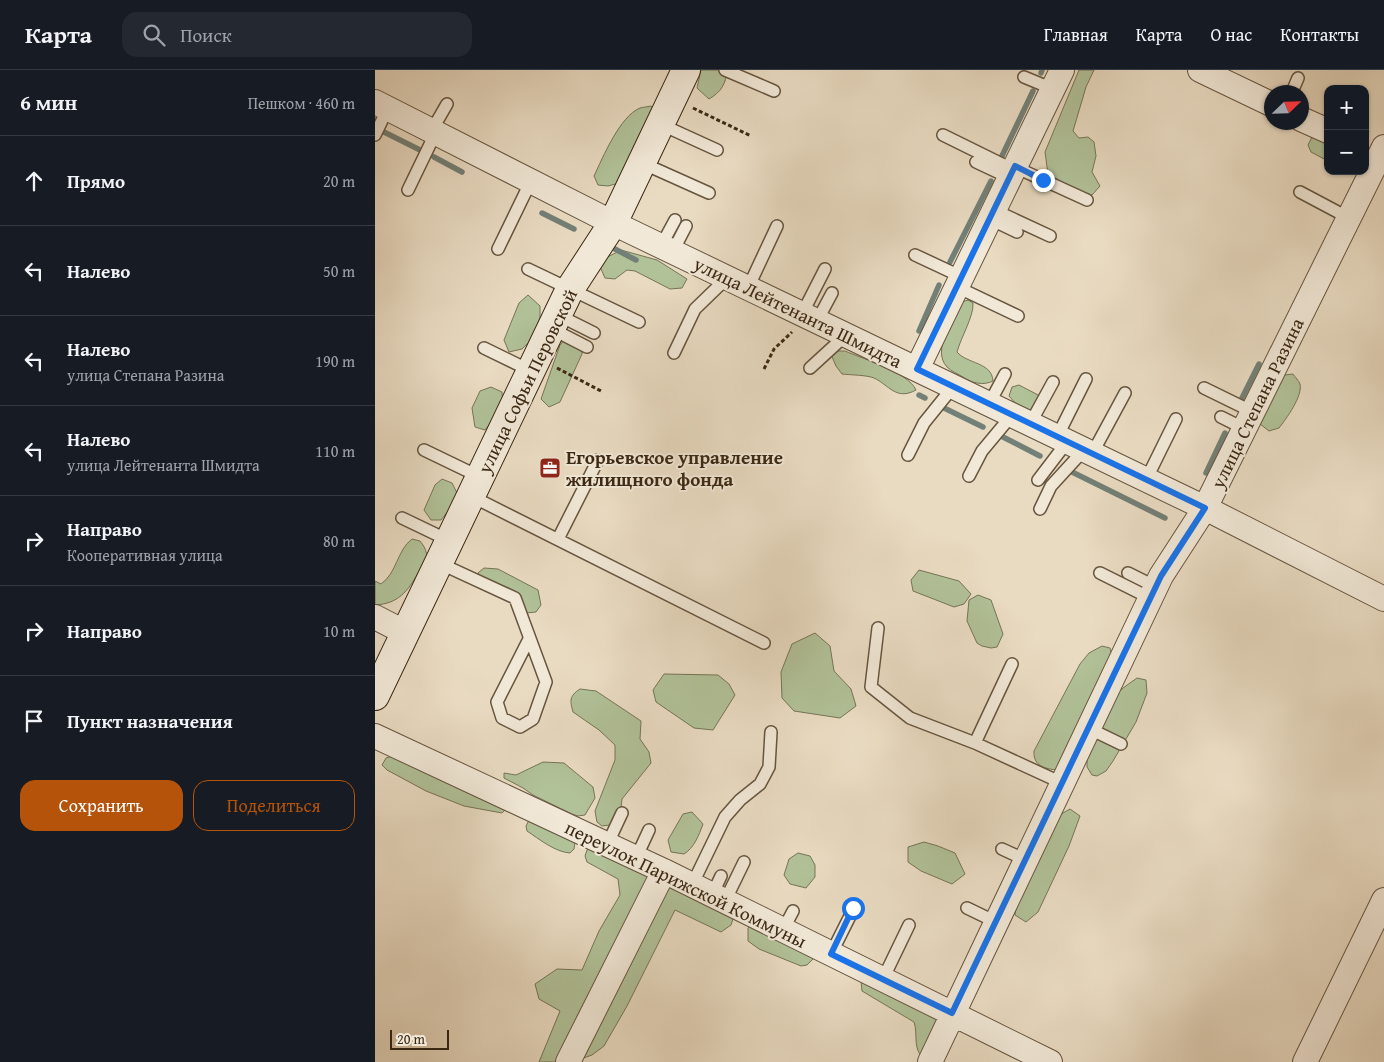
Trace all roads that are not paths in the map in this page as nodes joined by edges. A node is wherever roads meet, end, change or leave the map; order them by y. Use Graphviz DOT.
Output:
graph roads {
  1 [pos="686,70"];
  2 [pos="725,70"];
  3 [pos="1200,70"];
  4 [pos="1024,77"];
  5 [pos="1298,78"];
  6 [pos="1057,80"];
  7 [pos="1295,85"];
  8 [pos="774,92"];
  9 [pos="1264,101"];
  10 [pos="447,104"];
  11 [pos="381,105"];
  12 [pos="1309,123"];
  13 [pos="660,124"];
  14 [pos="1324,130"];
  15 [pos="434,131"];
  16 [pos="375,135"];
  17 [pos="943,135"];
  18 [pos="717,150"];
  19 [pos="1378,153"];
  20 [pos="976,162"];
  21 [pos="642,163"];
  22 [pos="1013,171"];
  23 [pos="531,181"];
  24 [pos="409,190"];
  25 [pos="1300,192"];
  26 [pos="709,193"];
  27 [pos="1087,200"];
  28 [pos="992,214"];
  29 [pos="1349,218"];
  30 [pos="675,220"];
  31 [pos="613,223"];
  32 [pos="686,226"];
  33 [pos="777,226"];
  34 [pos="1017,232"];
  35 [pos="1050,236"];
  36 [pos="497,249"];
  37 [pos="667,249"];
  38 [pos="915,255"];
  39 [pos="528,269"];
  40 [pos="825,269"];
  41 [pos="727,278"];
  42 [pos="960,282"];
  43 [pos="748,288"];
  44 [pos="570,290"];
  45 [pos="832,293"];
  46 [pos="1018,316"];
  47 [pos="809,317"];
  48 [pos="555,322"];
  49 [pos="639,322"];
  50 [pos="594,333"];
  51 [pos="846,335"];
  52 [pos="587,347"];
  53 [pos="484,348"];
  54 [pos="674,353"];
  55 [pos="534,364"];
  56 [pos="810,368"];
  57 [pos="917,369"];
  58 [pos="1005,374"];
  59 [pos="1087,379"];
  60 [pos="1053,382"];
  61 [pos="953,387"];
  62 [pos="1204,388"];
  63 [pos="1125,393"];
  64 [pos="989,404"];
  65 [pos="1221,417"];
  66 [pos="1176,419"];
  67 [pos="1021,420"];
  68 [pos="1249,421"];
  69 [pos="1075,446"];
  70 [pos="424,450"];
  71 [pos="908,455"];
  72 [pos="598,460"];
  73 [pos="969,476"];
  74 [pos="1038,480"];
  75 [pos="1146,480"];
  76 [pos="476,486"];
  77 [pos="1205,508"];
  78 [pos="1041,509"];
  79 [pos="403,518"];
  80 [pos="558,539"];
  81 [pos="445,552"];
  82 [pos="1100,573"];
  83 [pos="1128,573"];
  84 [pos="1153,592"];
  85 [pos="1384,599"];
  86 [pos="375,617"];
  87 [pos="878,628"];
  88 [pos="406,633"];
  89 [pos="529,639"];
  90 [pos="764,643"];
  91 [pos="1012,664"];
  92 [pos="375,696"];
  93 [pos="1088,728"];
  94 [pos="771,732"];
  95 [pos="375,736"];
  96 [pos="975,743"];
  97 [pos="1121,744"];
  98 [pos="1062,784"];
  99 [pos="622,812"];
  100 [pos="649,830"];
  101 [pos="607,845"];
  102 [pos="1002,849"];
  103 [pos="636,858"];
  104 [pos="1025,860"];
  105 [pos="744,862"];
  106 [pos="664,871"];
  107 [pos="712,889"];
  108 [pos="1384,900"];
  109 [pos="853,908"];
  110 [pos="967,908"];
  111 [pos="996,922"];
  112 [pos="909,925"];
  113 [pos="831,954"];
  114 [pos="883,979"];
  115 [pos="952,1013"];
  116 [pos="567,1062"];
  117 [pos="930,1062"];
  118 [pos="1050,1062"];
  119 [pos="1305,1062"];
  1 -- 13 [label="street, улица Софьи Перовской"];
  2 -- 8 [label="lane"];
  3 -- 9 [label="street"];
  4 -- 6 [label="lane"];
  5 -- 7 [label="lane"];
  6 -- 22 [label="street"];
  10 -- 15 [label="lane"];
  11 -- 15 [label="street, улица Лейтенанта Шмидта"];
  11 -- 16 [label="lane"];
  12 -- 14 [label="street"];
  13 -- 18 [label="lane"];
  13 -- 21 [label="street, улица Софьи Перовской"];
  15 -- 23 [label="street, улица Лейтенанта Шмидта"];
  15 -- 24 [label="lane"];
  17 -- 22 [label="lane"];
  19 -- 29 [label="street, улица Степана Разина"];
  20 -- 22 [label="lane"];
  21 -- 26 [label="lane"];
  21 -- 31 [label="street, улица Софьи Перовской"];
  22 -- 27 [label="lane"];
  22 -- 28 [label="street"];
  23 -- 31 [label="street, улица Лейтенанта Шмидта"];
  23 -- 36 [label="lane"];
  25 -- 29 [label="lane"];
  28 -- 34 [label="lane"];
  28 -- 35 [label="lane"];
  28 -- 42 [label="street"];
  29 -- 68 [label="street, улица Степана Разина"];
  30 -- 37 [label="lane"];
  31 -- 37 [label="street, улица Лейтенанта Шмидта"];
  31 -- 44 [label="street, улица Софьи Перовской"];
  32 -- 37 [label="lane"];
  33 -- 43 [label="lane"];
  37 -- 41 [label="street, улица Лейтенанта Шмидта"];
  38 -- 42 [label="lane"];
  39 -- 44 [label="lane"];
  40 -- 47 [label="lane"];
  41 -- 43 [label="street, улица Лейтенанта Шмидта"];
  41 -- 54 [label="lane"];
  42 -- 46 [label="lane"];
  42 -- 57 [label="street"];
  43 -- 47 [label="street, улица Лейтенанта Шмидта"];
  44 -- 48 [label="street, улица Софьи Перовской"];
  44 -- 49 [label="lane"];
  45 -- 47 [label="lane"];
  47 -- 51 [label="street, улица Лейтенанта Шмидта"];
  48 -- 50 [label="lane"];
  48 -- 52 [label="lane"];
  48 -- 55 [label="street, улица Софьи Перовской"];
  51 -- 56 [label="lane"];
  51 -- 57 [label="street, улица Лейтенанта Шмидта"];
  53 -- 55 [label="lane"];
  55 -- 76 [label="street, улица Софьи Перовской"];
  57 -- 61 [label="street, улица Лейтенанта Шмидта"];
  58 -- 64 [label="lane"];
  59 -- 69 [label="lane"];
  60 -- 67 [label="lane"];
  61 -- 64 [label="street, улица Лейтенанта Шмидта"];
  61 -- 71 [label="lane"];
  62 -- 68 [label="lane"];
  63 -- 69 [label="lane"];
  64 -- 67 [label="street, улица Лейтенанта Шмидта"];
  65 -- 68 [label="lane"];
  66 -- 75 [label="lane"];
  67 -- 69 [label="street, улица Лейтенанта Шмидта"];
  67 -- 73 [label="lane"];
  68 -- 77 [label="street, улица Степана Разина"];
  69 -- 74 [label="lane"];
  69 -- 75 [label="street, улица Лейтенанта Шмидта"];
  69 -- 78 [label="lane"];
  70 -- 76 [label="lane"];
  72 -- 80 [label="lane"];
  75 -- 77 [label="street, улица Лейтенанта Шмидта"];
  76 -- 80 [label="lane"];
  76 -- 81 [label="street, улица Софьи Перовской"];
  77 -- 84 [label="street, улица Степана Разина"];
  77 -- 85 [label="street, улица Лейтенанта Шмидта"];
  79 -- 81 [label="lane"];
  80 -- 90 [label="lane"];
  81 -- 88 [label="street, улица Софьи Перовской"];
  81 -- 89 [label="lane"];
  82 -- 84 [label="lane"];
  83 -- 84 [label="lane"];
  84 -- 93 [label="street, улица Степана Разина"];
  86 -- 88 [label="street"];
  87 -- 96 [label="lane"];
  88 -- 92 [label="street, улица Софьи Перовской"];
  89 -- 89 [label="lane"];
  91 -- 96 [label="lane"];
  93 -- 97 [label="lane"];
  93 -- 98 [label="street, улица Степана Разина"];
  94 -- 107 [label="lane"];
  95 -- 101 [label="street, переулок Парижской Коммуны"];
  96 -- 98 [label="lane"];
  98 -- 104 [label="street, улица Степана Разина"];
  99 -- 101 [label="lane"];
  100 -- 103 [label="lane"];
  101 -- 103 [label="street, переулок Парижской Коммуны"];
  102 -- 104 [label="lane"];
  103 -- 106 [label="street, переулок Парижской Коммуны"];
  104 -- 111 [label="street, улица Степана Разина"];
  105 -- 107 [label="lane"];
  106 -- 107 [label="street, переулок Парижской Коммуны"];
  106 -- 116 [label="street"];
  107 -- 113 [label="street, переулок Парижской Коммуны"];
  108 -- 119 [label="street"];
  109 -- 113 [label="lane"];
  110 -- 111 [label="lane"];
  111 -- 115 [label="street, улица Степана Разина"];
  112 -- 114 [label="lane"];
  113 -- 114 [label="street, переулок Парижской Коммуны"];
  114 -- 115 [label="street, переулок Парижской Коммуны"];
  115 -- 117 [label="street, улица Степана Разина"];
  115 -- 118 [label="street, переулок Парижской Коммуны"];
}
